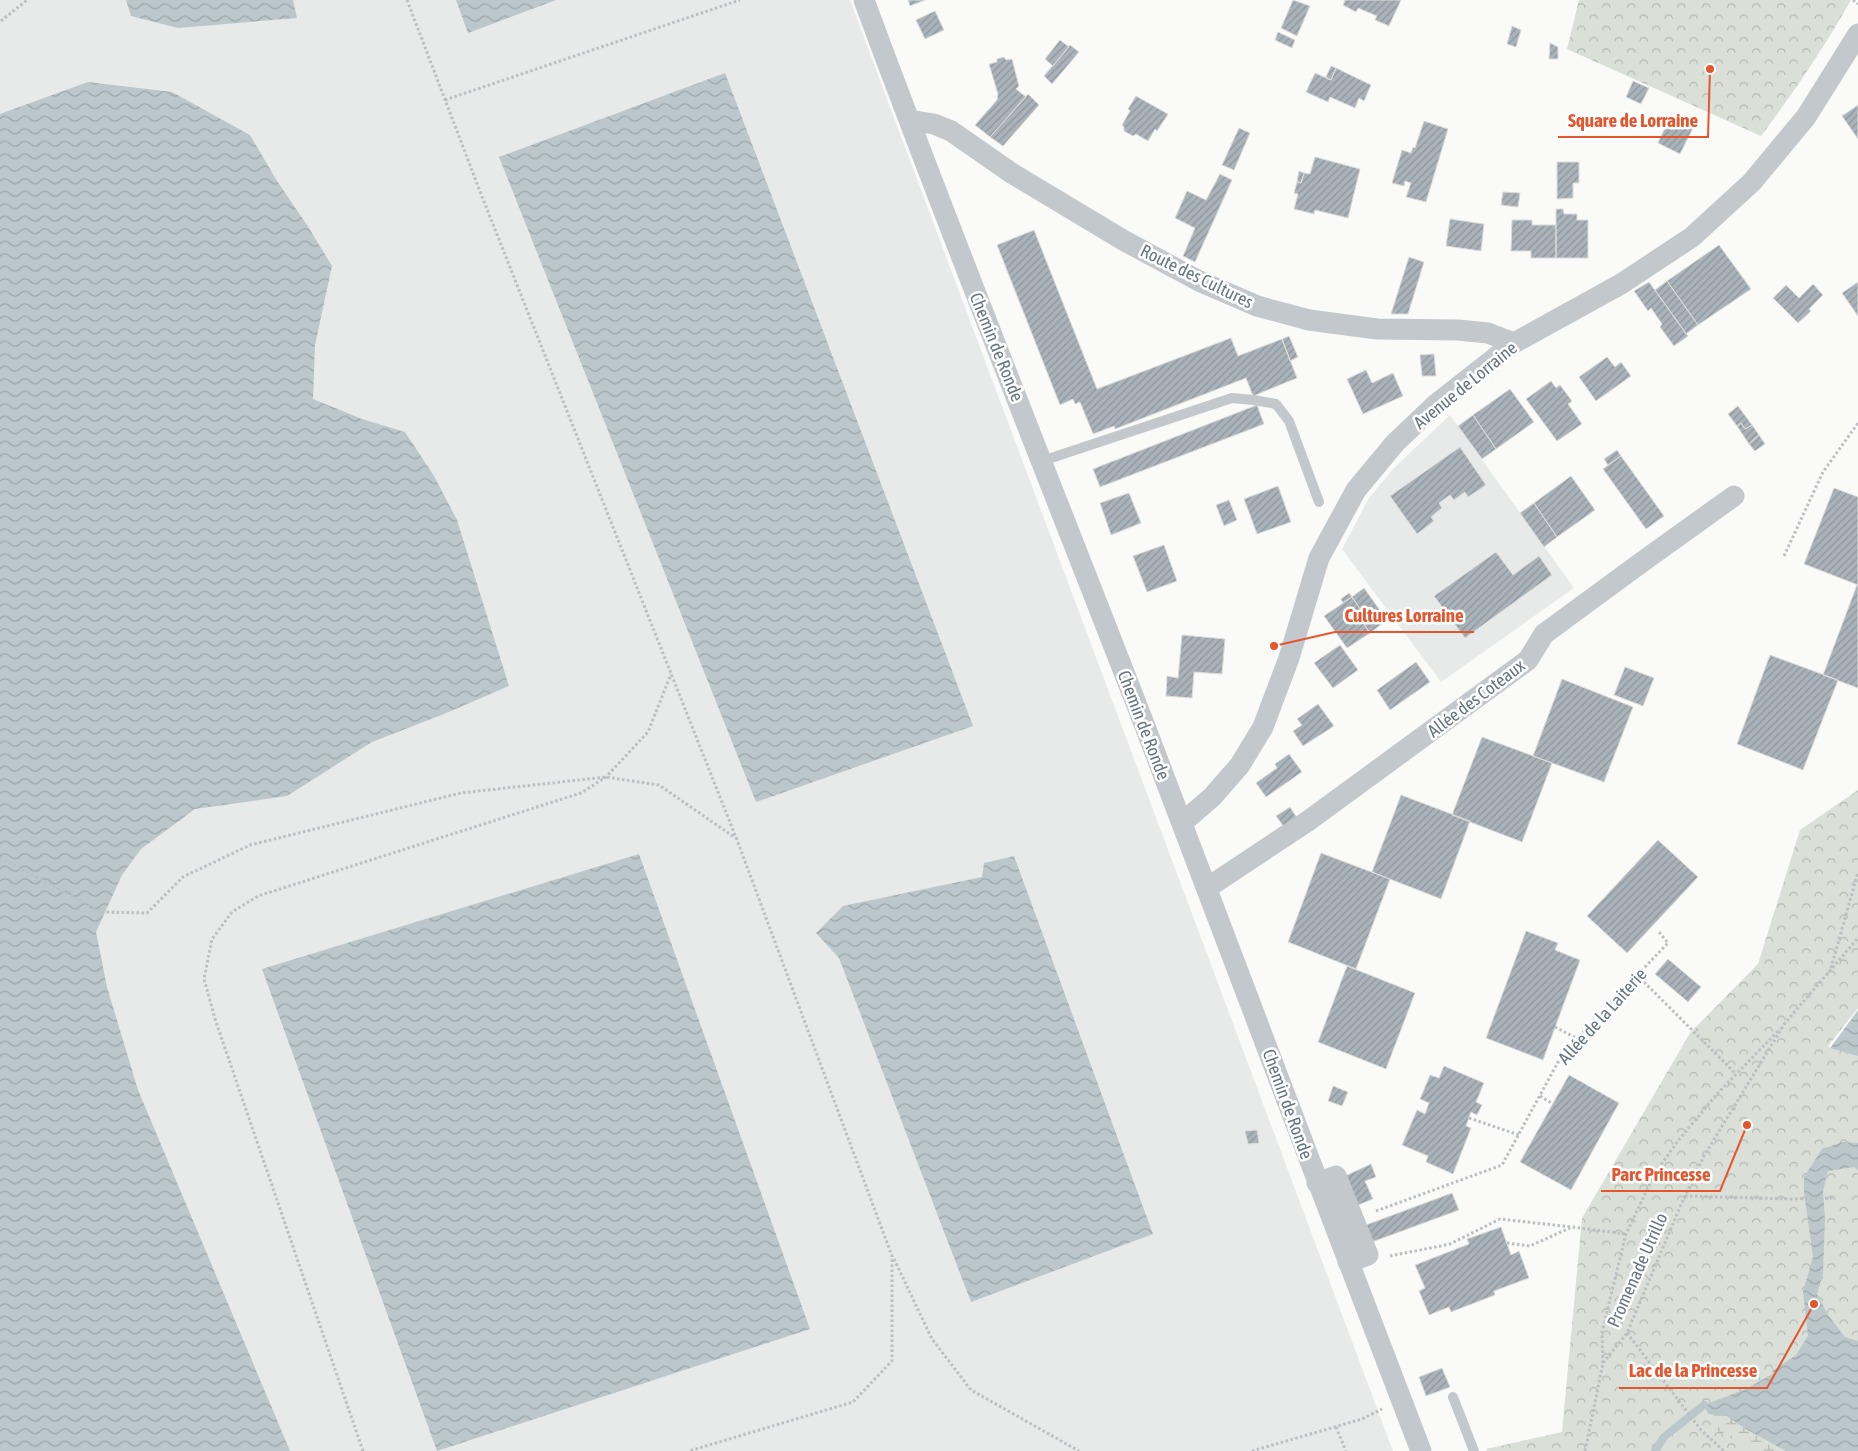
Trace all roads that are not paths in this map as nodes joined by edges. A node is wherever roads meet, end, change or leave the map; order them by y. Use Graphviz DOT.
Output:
graph roads {
  1 [pos="864,0"];
  2 [pos="1858,34"];
  3 [pos="909,120"];
  4 [pos="1514,343"];
  5 [pos="1042,461"];
  6 [pos="1734,496"];
  7 [pos="1319,502"];
  8 [pos="1182,823"];
  9 [pos="1207,888"];
  10 [pos="1317,1183"];
  11 [pos="1348,1262"];
  12 [pos="1453,1397"];
  13 [pos="1421,1451"];
  14 [pos="1474,1451"];
  1 -- 3 [label="street, Chemin de Ronde"];
  2 -- 4 [label="street, Avenue de Lorraine"];
  3 -- 4 [label="street, Route des Cultures"];
  3 -- 5 [label="street, Chemin de Ronde"];
  4 -- 8 [label="street, Avenue de Lorraine"];
  5 -- 7 [label="lane"];
  5 -- 8 [label="street, Chemin de Ronde"];
  6 -- 9 [label="street, Allée des Coteaux"];
  8 -- 9 [label="street, Chemin de Ronde"];
  9 -- 10 [label="street, Chemin de Ronde"];
  10 -- 11 [label="street, Chemin de Ronde"];
  10 -- 11 [label="street"];
  11 -- 13 [label="street, Chemin de Ronde"];
  12 -- 14 [label="lane"];
}
